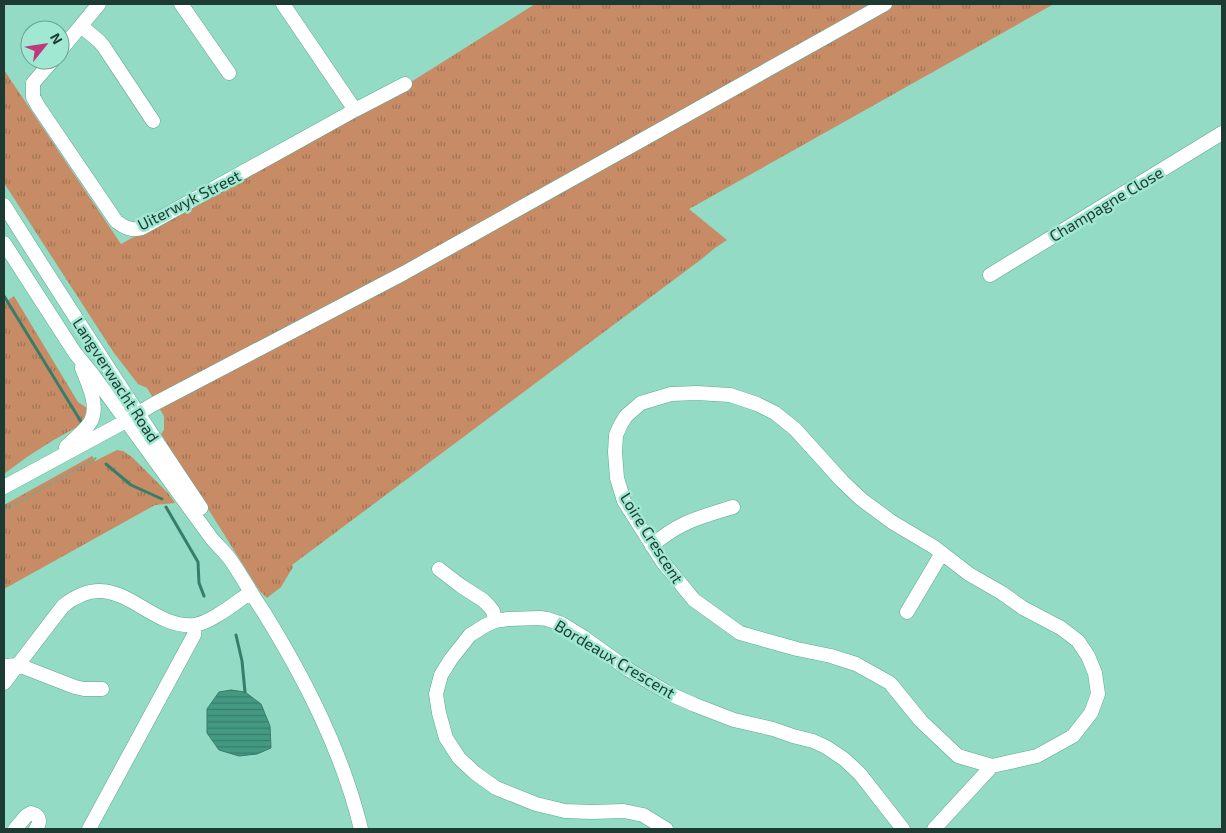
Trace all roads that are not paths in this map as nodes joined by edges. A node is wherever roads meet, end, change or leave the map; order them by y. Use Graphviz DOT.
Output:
graph roads {
  1 [pos="99,4"];
  2 [pos="181,4"];
  3 [pos="283,4"];
  4 [pos="885,4"];
  5 [pos="81,26"];
  6 [pos="70,39"];
  7 [pos="44,70"];
  8 [pos="229,73"];
  9 [pos="405,84"];
  10 [pos="355,110"];
  11 [pos="153,121"];
  12 [pos="1222,134"];
  13 [pos="4,205"];
  14 [pos="4,243"];
  15 [pos="990,275"];
  16 [pos="75,353"];
  17 [pos="139,413"];
  18 [pos="126,420"];
  19 [pos="53,460"];
  20 [pos="4,487"];
  21 [pos="733,507"];
  22 [pos="652,546"];
  23 [pos="942,553"];
  24 [pos="227,555"];
  25 [pos="439,569"];
  26 [pos="251,592"];
  27 [pos="907,612"];
  28 [pos="495,621"];
  29 [pos="195,624"];
  30 [pos="11,666"];
  31 [pos="4,683"];
  32 [pos="102,689"];
  33 [pos="992,766"];
  34 [pos="15,829"];
  35 [pos="36,829"];
  36 [pos="89,829"];
  37 [pos="361,829"];
  38 [pos="666,829"];
  39 [pos="903,829"];
  40 [pos="934,829"];
  1 -- 5 [label="street"];
  2 -- 8 [label="street"];
  3 -- 10 [label="street"];
  4 -- 17 [label="street"];
  5 -- 6 [label="street"];
  5 -- 11 [label="street"];
  7 -- 10 [label="street, Uiterwyk Street"];
  9 -- 10 [label="street, Uiterwyk Street"];
  12 -- 15 [label="street, Champagne Close"];
  13 -- 17 [label="street, Langverwacht Road"];
  14 -- 16 [label="street, Langverwacht Road"];
  16 -- 18 [label="street, Langverwacht Road"];
  16 -- 19 [label="street"];
  17 -- 18 [label="street"];
  17 -- 24 [label="street, Langverwacht Road"];
  18 -- 19 [label="street"];
  18 -- 24 [label="street, Langverwacht Road"];
  19 -- 20 [label="street"];
  21 -- 22 [label="street"];
  22 -- 23 [label="street, Loire Crescent"];
  22 -- 33 [label="street, Loire Crescent"];
  23 -- 27 [label="street"];
  23 -- 33 [label="street, Loire Crescent"];
  24 -- 26 [label="street, Langverwacht Road"];
  25 -- 28 [label="street"];
  26 -- 29 [label="street"];
  26 -- 37 [label="street, Langverwacht Road"];
  28 -- 38 [label="street, Bordeaux Crescent"];
  28 -- 39 [label="street, Bordeaux Crescent"];
  29 -- 30 [label="street"];
  29 -- 36 [label="street"];
  30 -- 31 [label="street"];
  30 -- 32 [label="street"];
  33 -- 40 [label="street"];
  34 -- 35 [label="street"];
}
